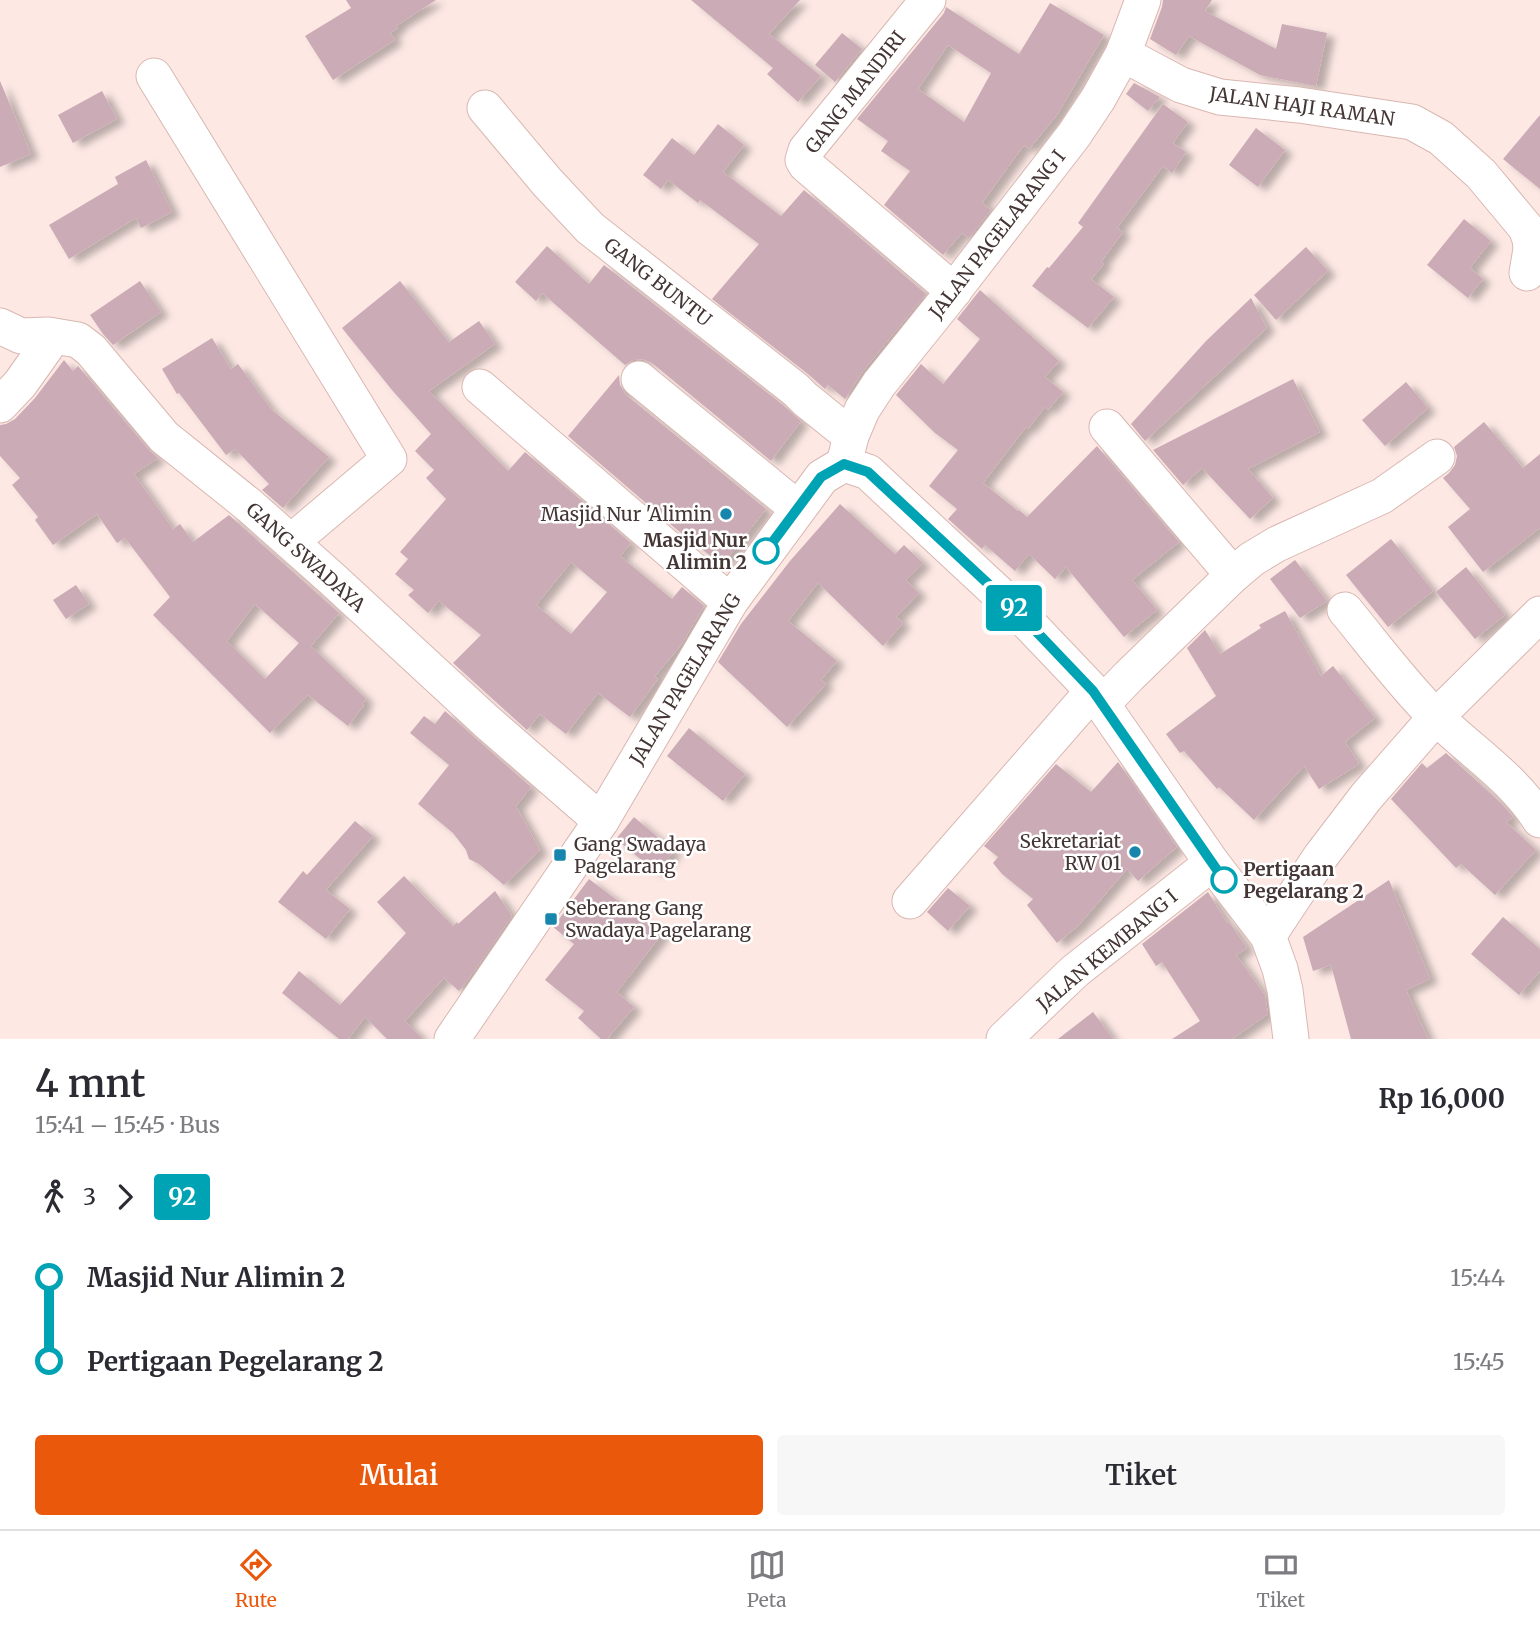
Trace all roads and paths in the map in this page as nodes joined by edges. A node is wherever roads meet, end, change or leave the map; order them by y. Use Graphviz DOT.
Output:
graph roads {
  1 [pos="928,0"];
  2 [pos="1143,0"];
  3 [pos="1123,54"];
  4 [pos="154,76"];
  5 [pos="485,108"];
  6 [pos="1527,274"];
  7 [pos="954,291"];
  8 [pos="0,327"];
  9 [pos="54,336"];
  10 [pos="639,379"];
  11 [pos="480,387"];
  12 [pos="0,405"];
  13 [pos="1107,427"];
  14 [pos="848,450"];
  15 [pos="1437,457"];
  16 [pos="797,508"];
  17 [pos="291,542"];
  18 [pos="1233,575"];
  19 [pos="730,602"];
  20 [pos="1345,610"];
  21 [pos="1540,614"];
  22 [pos="1098,698"];
  23 [pos="1436,717"];
  24 [pos="1540,820"];
  25 [pos="601,821"];
  26 [pos="1212,863"];
  27 [pos="909,901"];
  28 [pos="1268,936"];
  29 [pos="452,1039"];
  30 [pos="1004,1039"];
  31 [pos="1291,1039"];
  1 -- 7 [label="street, GANG MANDIRI"];
  2 -- 3 [label="street, JALAN PAGELARANG I"];
  3 -- 6 [label="street, JALAN HAJI RAMAN"];
  3 -- 7 [label="street, JALAN PAGELARANG I"];
  4 -- 17 [label="street"];
  5 -- 14 [label="street, GANG BUNTU"];
  7 -- 14 [label="street, JALAN PAGELARANG I"];
  8 -- 9 [label="street, GANG SWADAYA"];
  9 -- 12 [label="street"];
  9 -- 17 [label="street, GANG SWADAYA"];
  10 -- 16 [label="street"];
  11 -- 19 [label="street"];
  13 -- 18 [label="street"];
  14 -- 16 [label="street, JALAN PAGELARANG"];
  14 -- 22 [label="street"];
  15 -- 18 [label="street"];
  16 -- 19 [label="street, JALAN PAGELARANG"];
  17 -- 25 [label="street, GANG SWADAYA"];
  18 -- 22 [label="street"];
  19 -- 25 [label="street, JALAN PAGELARANG"];
  20 -- 23 [label="street"];
  21 -- 23 [label="street"];
  22 -- 26 [label="street"];
  22 -- 27 [label="street"];
  23 -- 24 [label="street"];
  23 -- 28 [label="street"];
  25 -- 29 [label="street, JALAN PAGELARANG"];
  26 -- 28 [label="street"];
  26 -- 30 [label="street, JALAN KEMBANG I"];
  28 -- 31 [label="street"];
}
